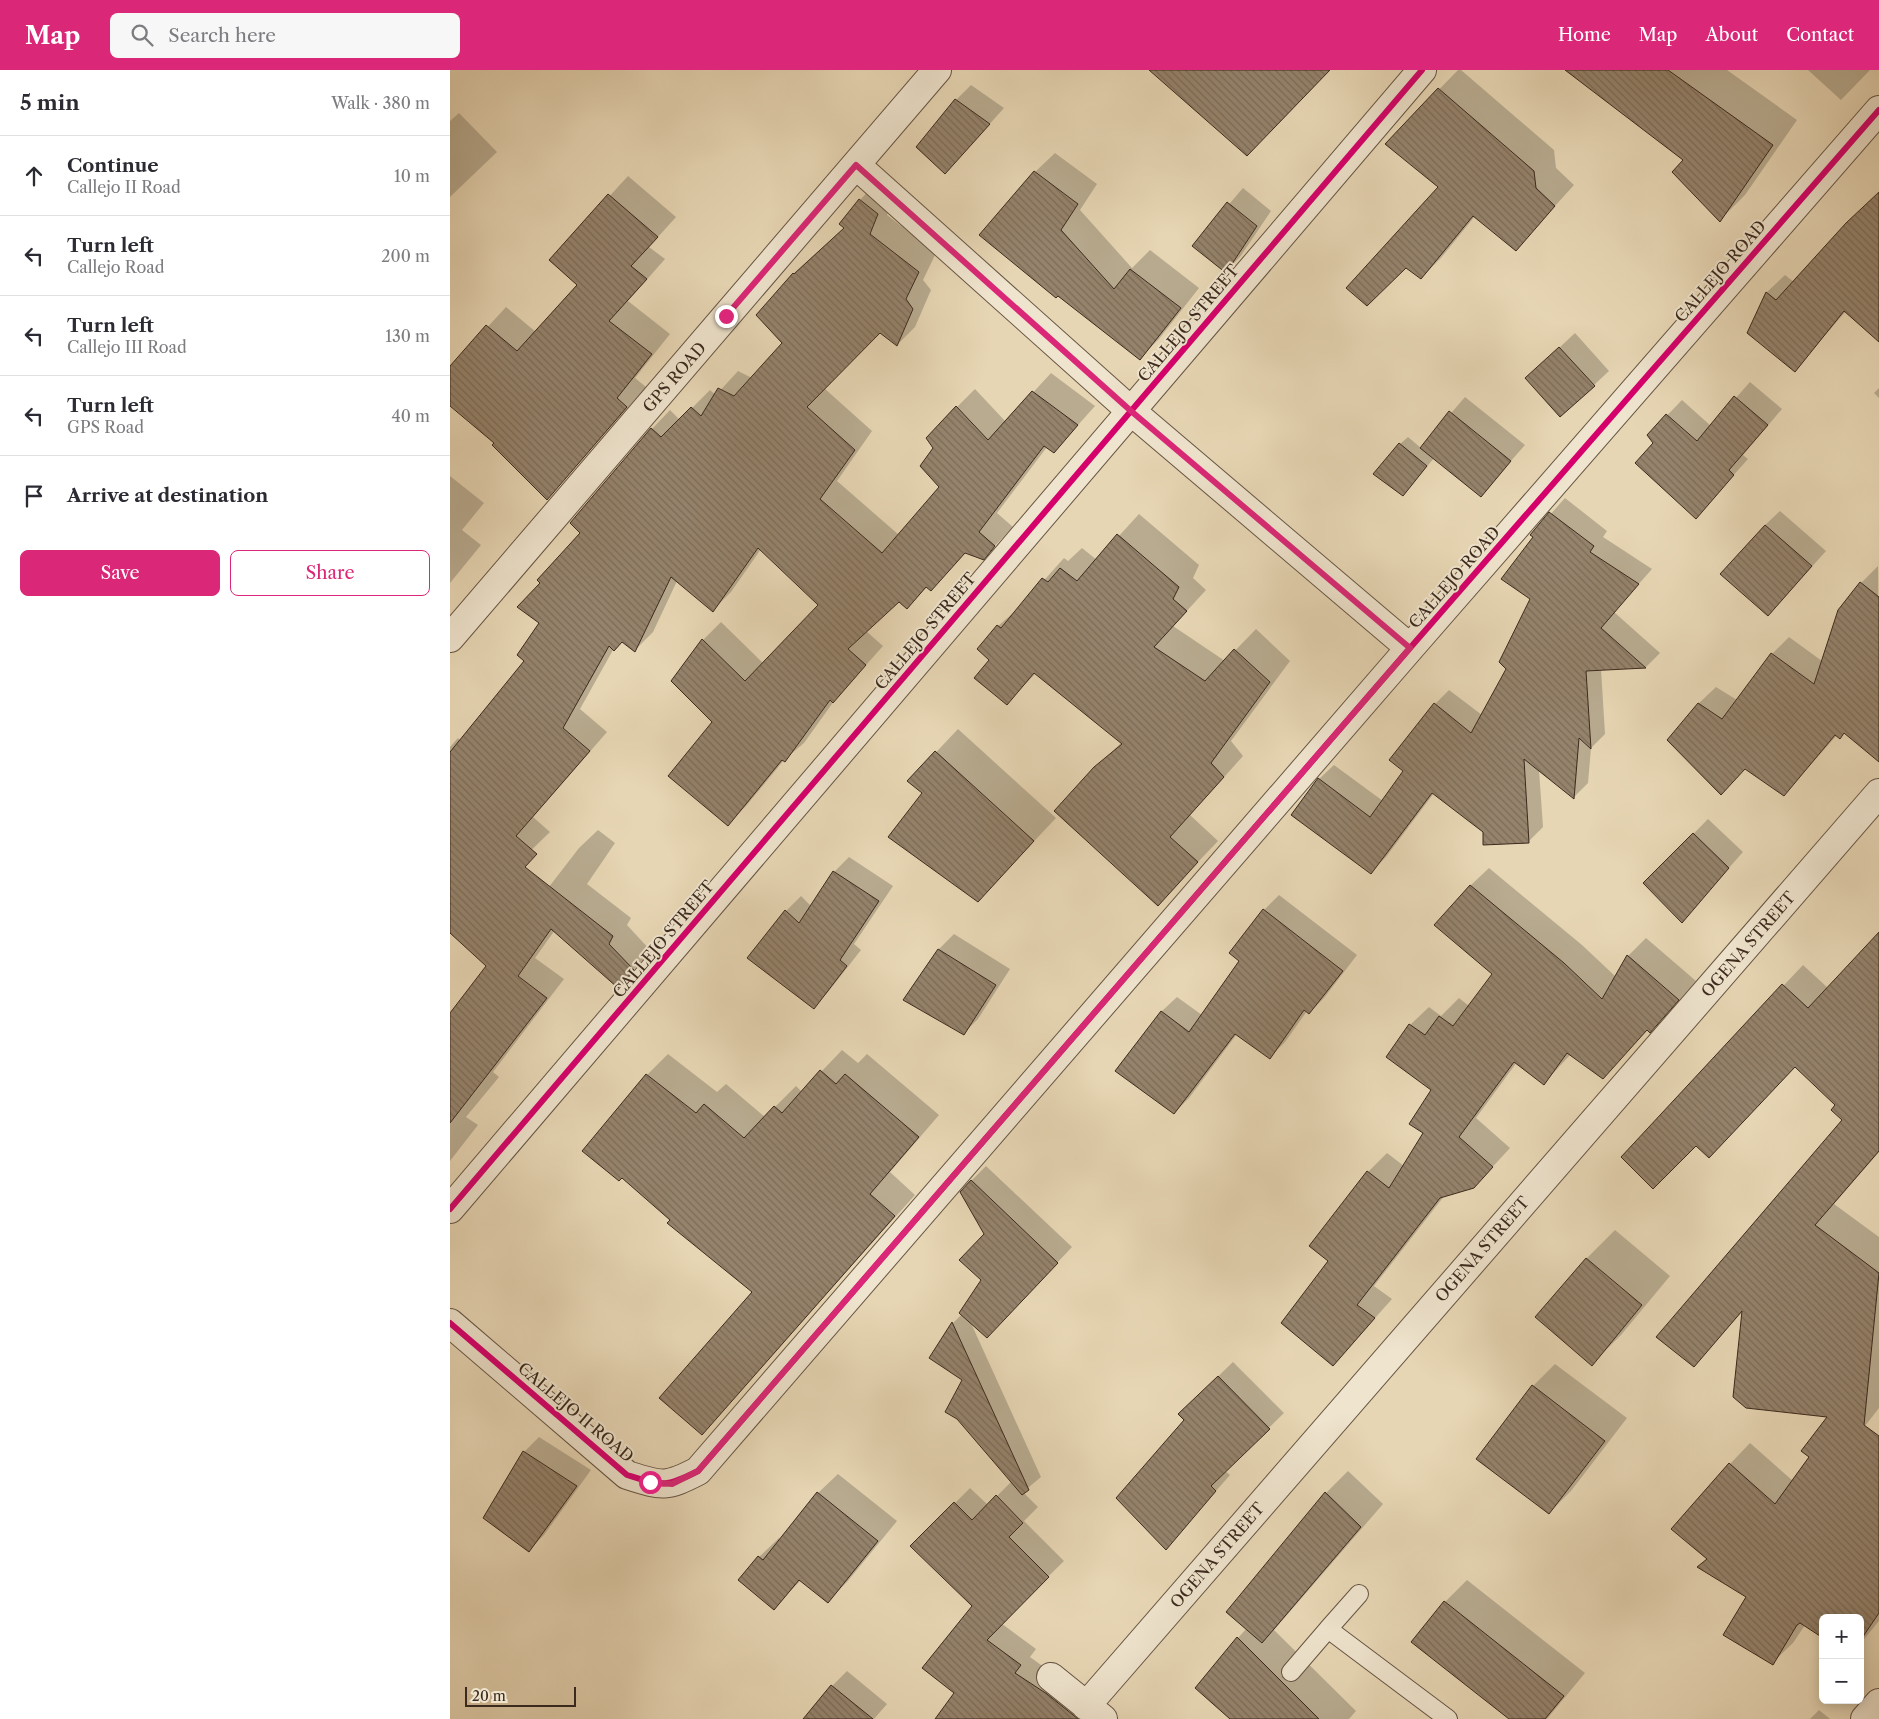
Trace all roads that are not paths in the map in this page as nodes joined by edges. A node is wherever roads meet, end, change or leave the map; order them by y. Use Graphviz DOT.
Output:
graph roads {
  1 [pos="937,70"];
  2 [pos="1422,70"];
  3 [pos="1879,110"];
  4 [pos="856,165"];
  5 [pos="1131,411"];
  6 [pos="450,638"];
  7 [pos="1410,648"];
  8 [pos="1879,793"];
  9 [pos="450,1209"];
  10 [pos="450,1323"];
  11 [pos="698,1471"];
  12 [pos="1360,1594"];
  13 [pos="1328,1629"];
  14 [pos="1291,1672"];
  15 [pos="1051,1677"];
  16 [pos="1879,1703"];
  17 [pos="1094,1712"];
  18 [pos="1448,1719"];
  19 [pos="1865,1719"];
  1 -- 4 [label="street, GPS ROAD"];
  2 -- 5 [label="street, CALLEJO STREET"];
  3 -- 7 [label="street, CALLEJO ROAD"];
  4 -- 5 [label="street"];
  4 -- 6 [label="street, GPS ROAD"];
  5 -- 7 [label="street"];
  5 -- 9 [label="street, CALLEJO STREET"];
  7 -- 11 [label="street, CALLEJO ROAD"];
  8 -- 17 [label="street, OGENA STREET"];
  10 -- 11 [label="street, CALLEJO II ROAD"];
  12 -- 13 [label="lane"];
  13 -- 14 [label="lane"];
  13 -- 18 [label="lane"];
  15 -- 17 [label="street"];
  16 -- 19 [label="street"];
}
